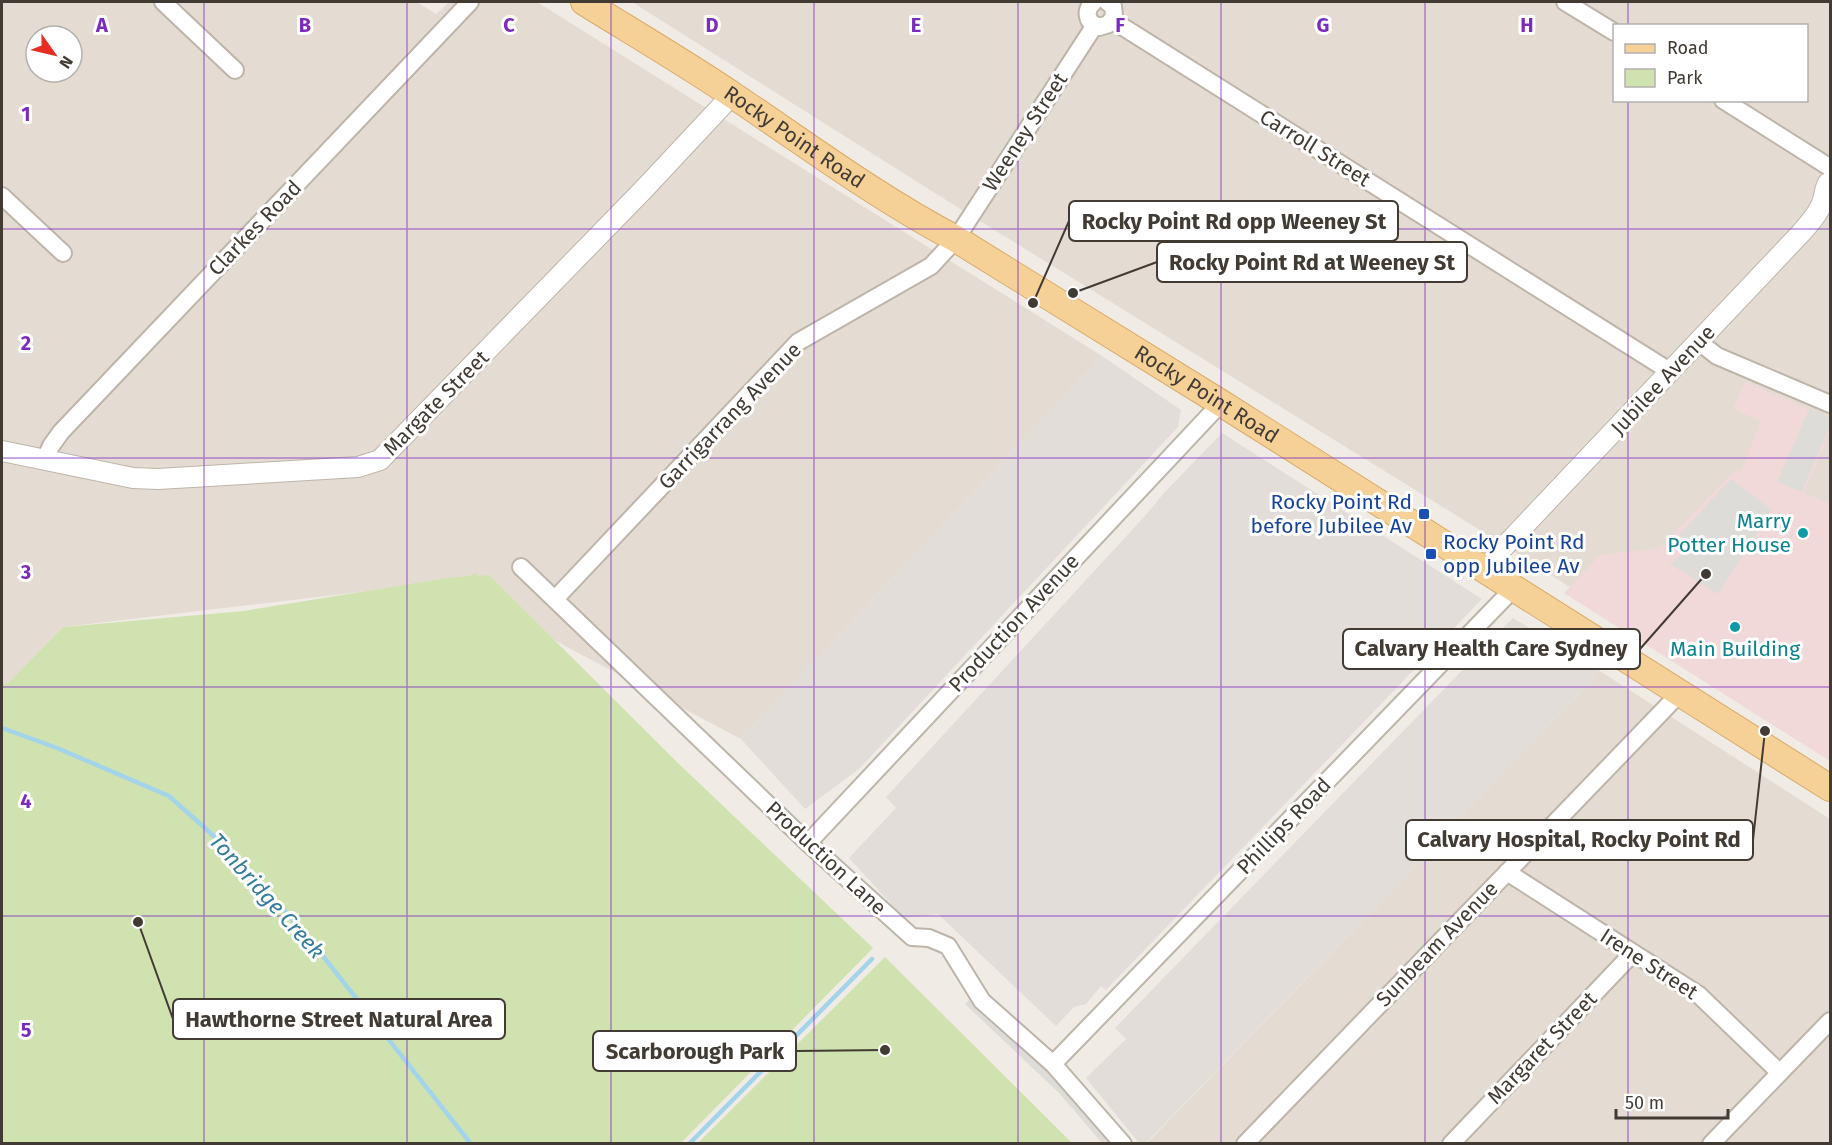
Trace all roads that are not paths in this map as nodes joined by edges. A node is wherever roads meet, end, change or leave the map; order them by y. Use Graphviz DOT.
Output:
graph roads {
  1 [pos="163,2"];
  2 [pos="470,2"];
  3 [pos="584,2"];
  4 [pos="1109,2"];
  5 [pos="1565,2"];
  6 [pos="1089,3"];
  7 [pos="1112,20"];
  8 [pos="1095,25"];
  9 [pos="1613,31"];
  10 [pos="236,70"];
  11 [pos="732,95"];
  12 [pos="1727,102"];
  13 [pos="1829,175"];
  14 [pos="2,196"];
  15 [pos="956,239"];
  16 [pos="63,253"];
  17 [pos="1700,342"];
  18 [pos="1671,372"];
  19 [pos="1221,403"];
  20 [pos="1830,404"];
  21 [pos="2,451"];
  22 [pos="45,459"];
  23 [pos="521,567"];
  24 [pos="1485,570"];
  25 [pos="1514,588"];
  26 [pos="555,599"];
  27 [pos="1680,693"];
  28 [pos="1830,788"];
  29 [pos="808,843"];
  30 [pos="1507,872"];
  31 [pos="1632,953"];
  32 [pos="1830,1021"];
  33 [pos="1053,1064"];
  34 [pos="1779,1072"];
  35 [pos="1123,1143"];
  36 [pos="1245,1143"];
  37 [pos="1451,1143"];
  38 [pos="1711,1143"];
  1 -- 10 [label="street"];
  2 -- 22 [label="street, Clarkes Road"];
  3 -- 11 [label="main road, Rocky Point Road"];
  4 -- 7 [label="street"];
  5 -- 9 [label="street"];
  6 -- 8 [label="street"];
  7 -- 8 [label="street"];
  7 -- 18 [label="street, Carroll Street"];
  8 -- 15 [label="street, Weeney Street"];
  11 -- 15 [label="main road, Rocky Point Road"];
  11 -- 22 [label="street, Margate Street"];
  12 -- 13 [label="street"];
  13 -- 17 [label="street, Jubilee Avenue"];
  14 -- 16 [label="street"];
  15 -- 19 [label="main road, Rocky Point Road"];
  15 -- 26 [label="street, Garrigarrang Avenue"];
  17 -- 18 [label="street, Jubilee Avenue"];
  17 -- 20 [label="street"];
  18 -- 24 [label="street, Jubilee Avenue"];
  19 -- 24 [label="main road, Rocky Point Road"];
  19 -- 29 [label="street, Production Avenue"];
  21 -- 22 [label="street, Margate Street"];
  23 -- 26 [label="street, Production Lane"];
  24 -- 25 [label="main road, Rocky Point Road"];
  25 -- 27 [label="main road, Rocky Point Road"];
  25 -- 33 [label="street, Phillips Road"];
  26 -- 29 [label="street, Production Lane"];
  27 -- 28 [label="main road, Rocky Point Road"];
  27 -- 30 [label="street, Sunbeam Avenue"];
  29 -- 33 [label="street, Production Lane"];
  30 -- 31 [label="street, Irene Street"];
  30 -- 36 [label="street, Sunbeam Avenue"];
  31 -- 34 [label="street, Irene Street"];
  31 -- 37 [label="street, Margaret Street"];
  32 -- 34 [label="street"];
  33 -- 35 [label="street, Production Lane"];
  34 -- 38 [label="street"];
}
